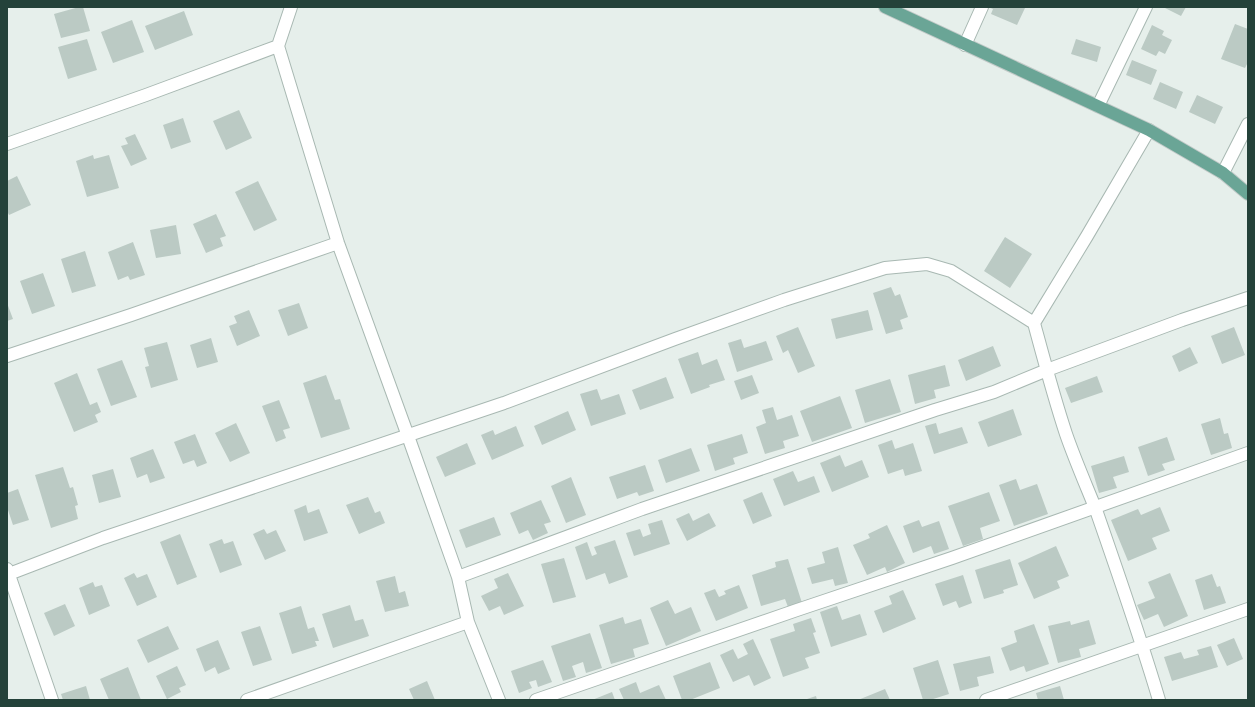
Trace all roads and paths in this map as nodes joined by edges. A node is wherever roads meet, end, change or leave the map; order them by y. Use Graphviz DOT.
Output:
graph roads {
  1 [pos="291,7"];
  2 [pos="885,7"];
  3 [pos="982,7"];
  4 [pos="1146,7"];
  5 [pos="965,45"];
  6 [pos="278,46"];
  7 [pos="1098,106"];
  8 [pos="1248,124"];
  9 [pos="1149,130"];
  10 [pos="7,144"];
  11 [pos="1224,173"];
  12 [pos="1248,194"];
  13 [pos="338,243"];
  14 [pos="1248,298"];
  15 [pos="1034,323"];
  16 [pos="7,356"];
  17 [pos="1047,370"];
  18 [pos="408,436"];
  19 [pos="1248,453"];
  20 [pos="1095,508"];
  21 [pos="8,572"];
  22 [pos="458,577"];
  23 [pos="1248,609"];
  24 [pos="468,622"];
  25 [pos="1143,646"];
  26 [pos="52,700"];
  27 [pos="247,700"];
  28 [pos="499,700"];
  29 [pos="536,700"];
  30 [pos="986,700"];
  31 [pos="1159,700"];
  1 -- 6 [label="street"];
  2 -- 5 [label="main road"];
  3 -- 5 [label="street"];
  4 -- 7 [label="street"];
  5 -- 7 [label="main road"];
  6 -- 10 [label="street"];
  6 -- 13 [label="street"];
  7 -- 9 [label="main road"];
  8 -- 11 [label="street"];
  9 -- 11 [label="main road"];
  9 -- 15 [label="street"];
  11 -- 12 [label="main road"];
  13 -- 16 [label="street"];
  13 -- 18 [label="street"];
  14 -- 17 [label="street"];
  15 -- 17 [label="street"];
  15 -- 18 [label="street"];
  17 -- 20 [label="street"];
  17 -- 22 [label="street"];
  18 -- 21 [label="street"];
  18 -- 22 [label="street"];
  19 -- 20 [label="street"];
  20 -- 25 [label="street"];
  20 -- 29 [label="street"];
  21 -- 26 [label="street"];
  22 -- 24 [label="street"];
  23 -- 25 [label="street"];
  24 -- 27 [label="street"];
  24 -- 28 [label="street"];
  25 -- 30 [label="street"];
  25 -- 31 [label="street"];
}
